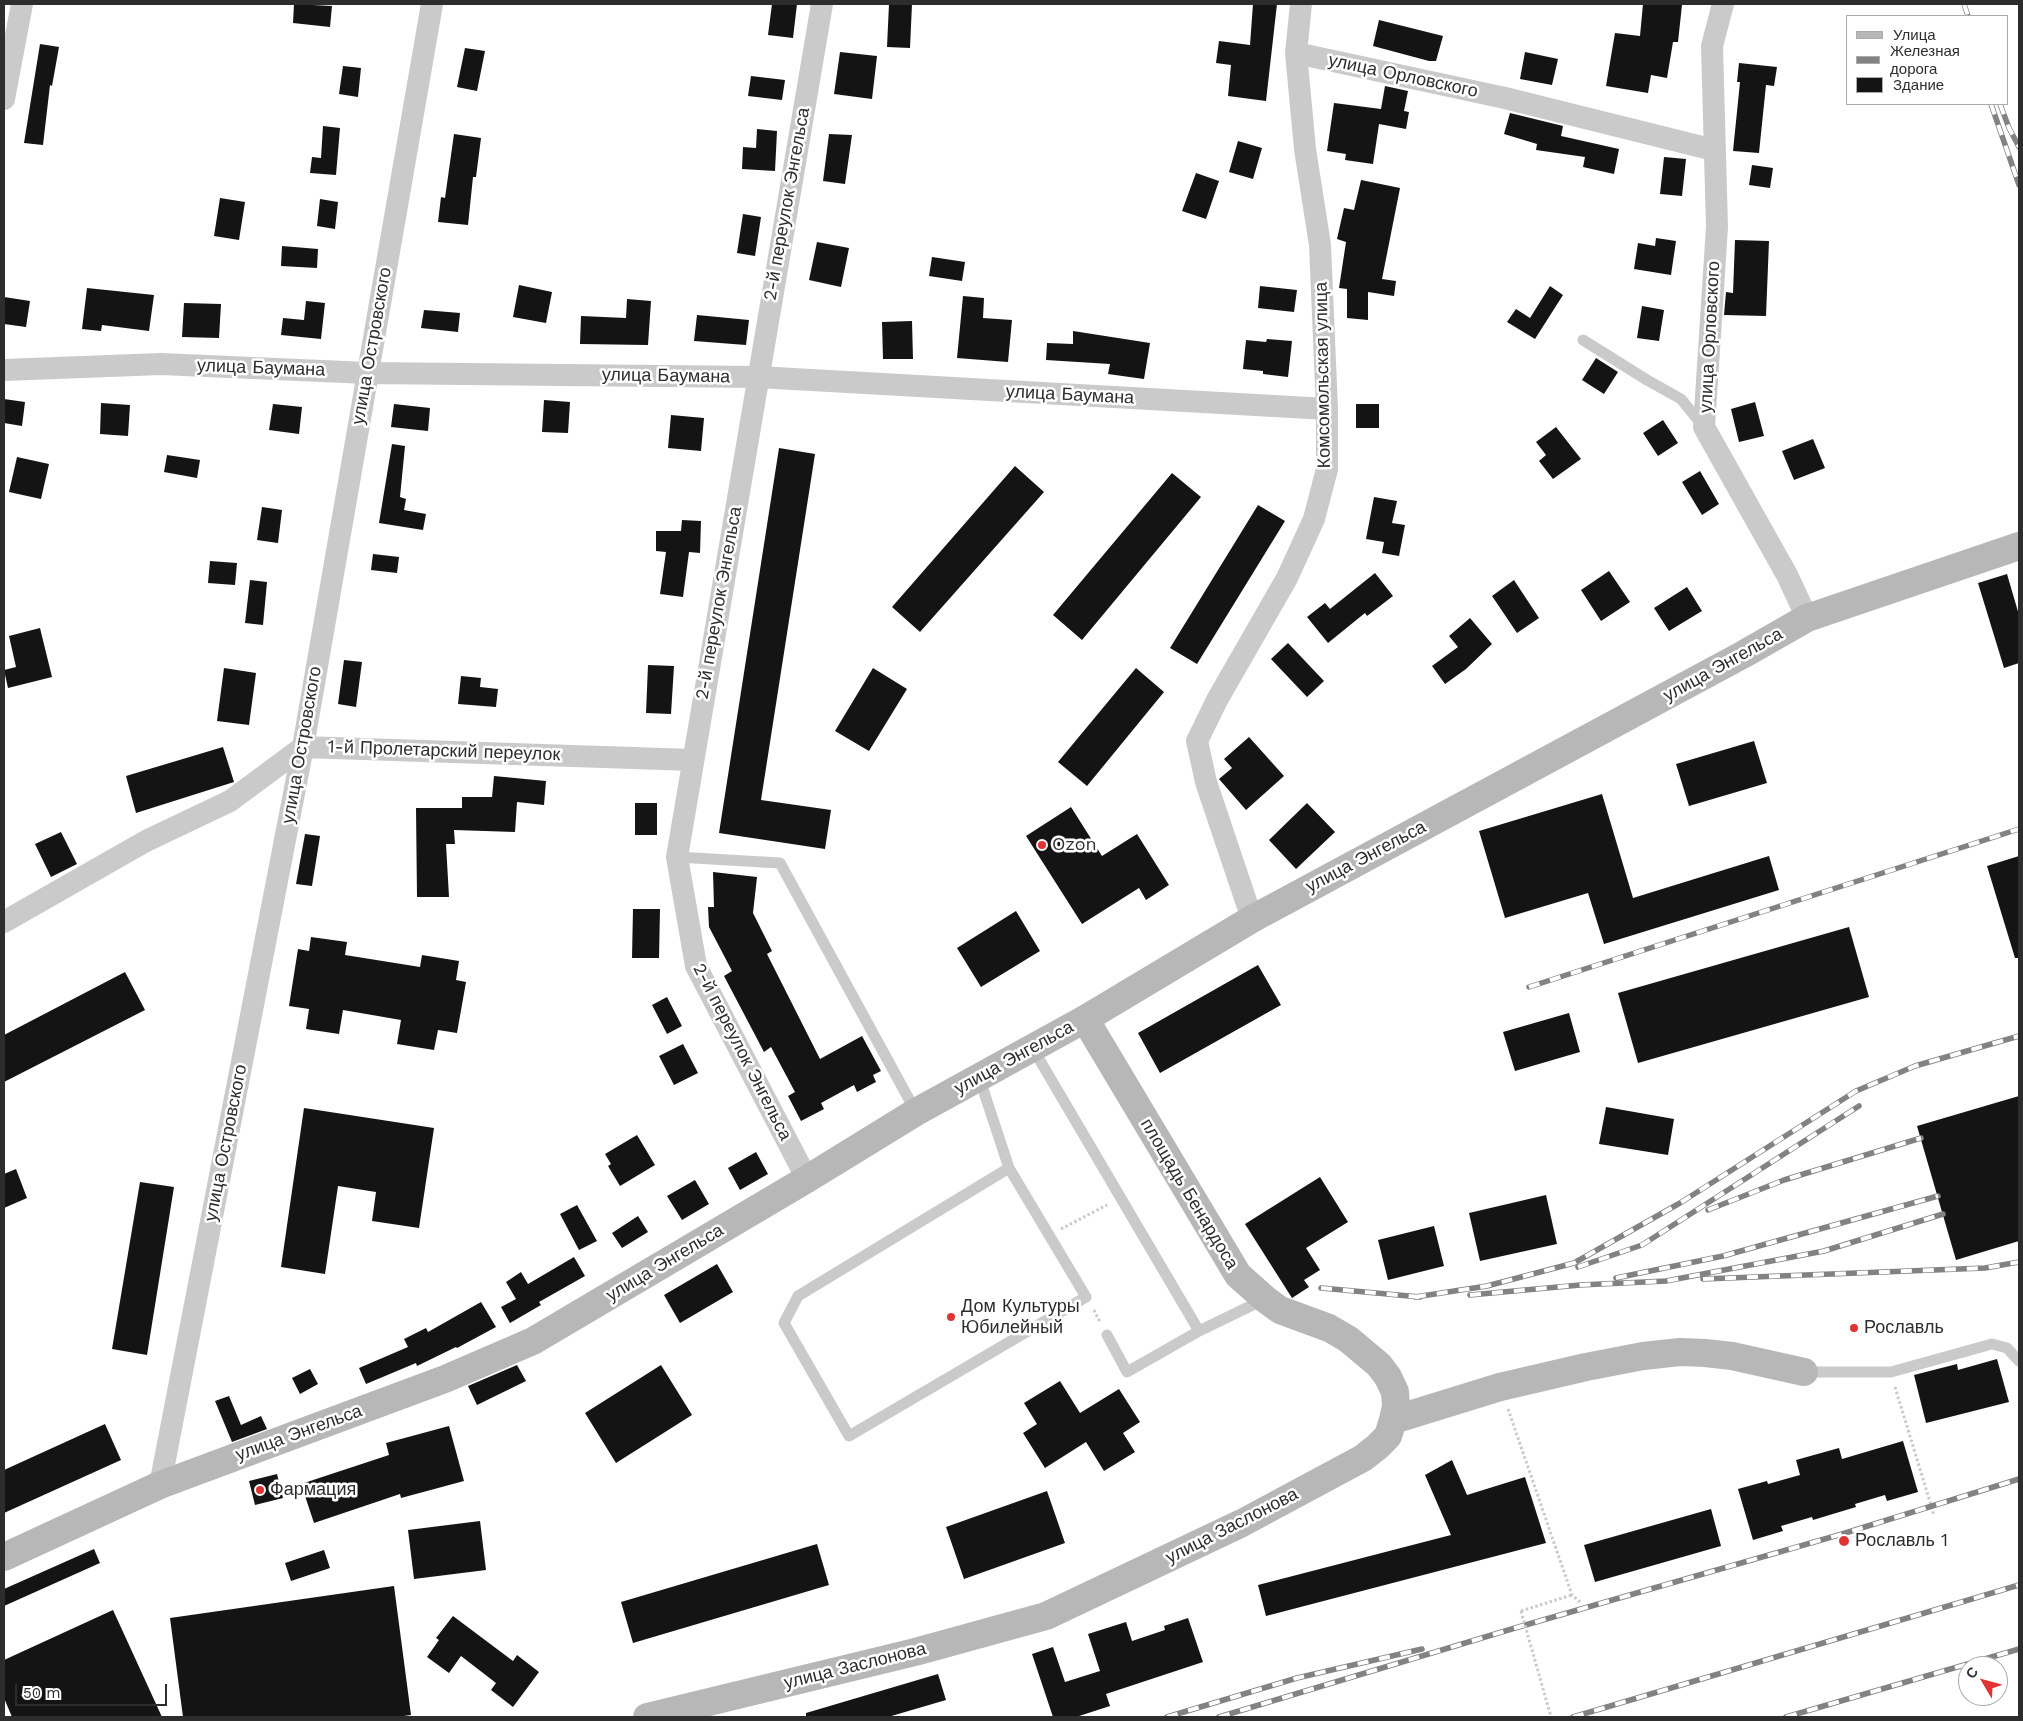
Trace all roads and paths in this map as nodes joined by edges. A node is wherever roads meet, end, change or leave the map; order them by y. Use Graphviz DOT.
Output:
graph roads {
  1 [pos="22,4"];
  2 [pos="432,4"];
  3 [pos="822,4"];
  4 [pos="1301,4"];
  5 [pos="1723,4"];
  6 [pos="1296,53"];
  7 [pos="4,99"];
  8 [pos="1714,150"];
  9 [pos="1583,340"];
  10 [pos="4,370"];
  11 [pos="368,373"];
  12 [pos="758,377"];
  13 [pos="1327,409"];
  14 [pos="1704,427"];
  15 [pos="2019,546"];
  16 [pos="1807,618"];
  17 [pos="303,746"];
  18 [pos="693,760"];
  19 [pos="677,856"];
  20 [pos="1252,919"];
  21 [pos="4,922"];
  22 [pos="1084,1019"];
  23 [pos="1032,1047"];
  24 [pos="979,1077"];
  25 [pos="916,1112"];
  26 [pos="1009,1168"];
  27 [pos="807,1179"];
  28 [pos="1121,1198"];
  29 [pos="1050,1235"];
  30 [pos="1086,1297"];
  31 [pos="1265,1299"];
  32 [pos="1198,1331"];
  33 [pos="1107,1335"];
  34 [pos="2019,1362"];
  35 [pos="1804,1372"];
  36 [pos="1890,1372"];
  37 [pos="1500,1387"];
  38 [pos="1393,1420"];
  39 [pos="160,1485"];
  40 [pos="1934,1515"];
  41 [pos="4,1557"];
  42 [pos="1572,1595"];
  43 [pos="1580,1602"];
  44 [pos="646,1717"];
  45 [pos="1551,1717"];
  1 -- 7 [label="street"];
  2 -- 11 [label="street, улица Островского"];
  3 -- 12 [label="street, 2-й переулок Энгельса"];
  4 -- 6 [label="street, Комсомольская улица"];
  5 -- 8 [label="street, улица Орловского"];
  6 -- 8 [label="street, улица Орловского"];
  6 -- 13 [label="street, Комсомольская улица"];
  8 -- 14 [label="street, улица Орловского"];
  9 -- 14 [label="lane"];
  10 -- 11 [label="street, улица Баумана"];
  11 -- 12 [label="street, улица Баумана"];
  11 -- 17 [label="street, улица Островского"];
  12 -- 13 [label="street, улица Баумана"];
  12 -- 18 [label="street, 2-й переулок Энгельса"];
  13 -- 20 [label="street, Комсомольская улица"];
  14 -- 16 [label="street, улица Орловского"];
  15 -- 16 [label="street, улица Энгельса"];
  16 -- 20 [label="street, улица Энгельса"];
  17 -- 18 [label="street, 1-й Пролетарский переулок"];
  17 -- 21 [label="street, 1-й Пролетарский переулок"];
  17 -- 39 [label="street, улица Островского"];
  18 -- 19 [label="street, 2-й переулок Энгельса"];
  19 -- 25 [label="lane"];
  19 -- 27 [label="street, 2-й переулок Энгельса"];
  20 -- 22 [label="street, улица Энгельса"];
  22 -- 23 [label="street, улица Энгельса"];
  22 -- 31 [label="street, площадь Бенардоса"];
  23 -- 24 [label="street, улица Энгельса"];
  23 -- 28 [label="lane"];
  24 -- 25 [label="street, улица Энгельса"];
  24 -- 26 [label="lane"];
  25 -- 27 [label="street, улица Энгельса"];
  26 -- 29 [label="lane"];
  26 -- 30 [label="lane"];
  27 -- 39 [label="street, улица Энгельса"];
  28 -- 29 [label="path"];
  28 -- 32 [label="lane"];
  29 -- 30 [label="lane"];
  30 -- 33 [label="path"];
  31 -- 32 [label="lane"];
  31 -- 38 [label="street, площадь Бенардоса"];
  32 -- 33 [label="lane"];
  34 -- 36 [label="lane"];
  35 -- 36 [label="lane"];
  35 -- 37 [label="street"];
  36 -- 40 [label="path"];
  37 -- 38 [label="street"];
  37 -- 42 [label="path"];
  38 -- 44 [label="street, улица Заслонова"];
  39 -- 41 [label="street, улица Энгельса"];
  42 -- 43 [label="path"];
  42 -- 45 [label="path, bridge"];
}
